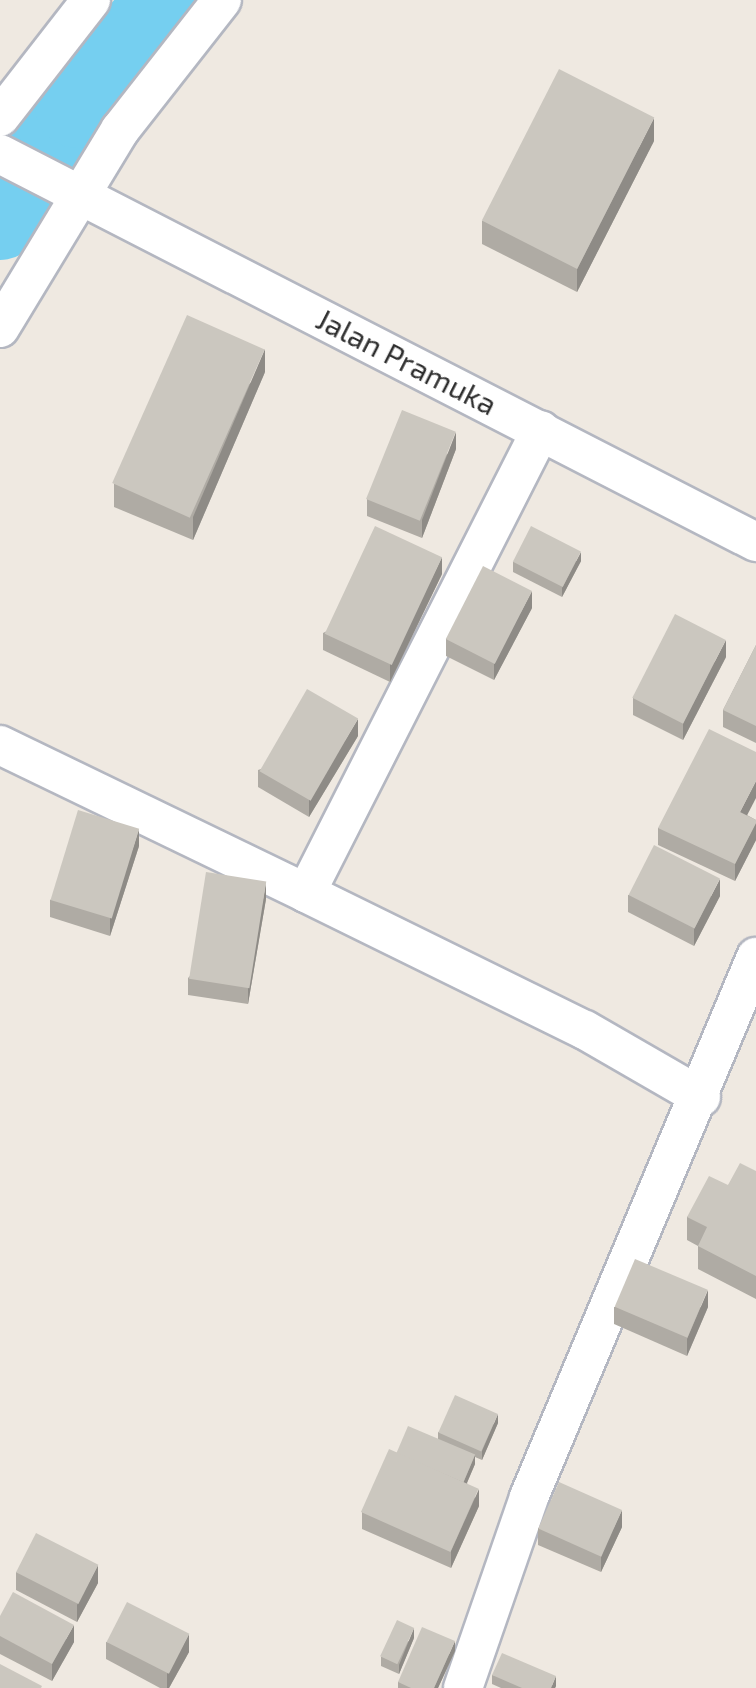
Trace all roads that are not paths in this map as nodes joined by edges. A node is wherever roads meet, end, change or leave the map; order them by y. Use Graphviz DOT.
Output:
graph roads {
  1 [pos="91,0"];
  2 [pos="222,0"];
  3 [pos="0,117"];
  4 [pos="0,154"];
  5 [pos="69,188"];
  6 [pos="0,328"];
  7 [pos="541,430"];
  8 [pos="756,542"];
  9 [pos="0,745"];
  10 [pos="306,893"];
  11 [pos="756,957"];
  12 [pos="701,1097"];
  13 [pos="463,1688"];
  1 -- 3 [label="street"];
  2 -- 5 [label="street"];
  4 -- 5 [label="street, Jalan Pramuka"];
  5 -- 6 [label="street"];
  5 -- 7 [label="street, Jalan Pramuka"];
  7 -- 8 [label="street, Jalan Pramuka"];
  7 -- 10 [label="street"];
  9 -- 10 [label="street"];
  10 -- 12 [label="street"];
  11 -- 12 [label="street"];
  12 -- 13 [label="street"];
}
